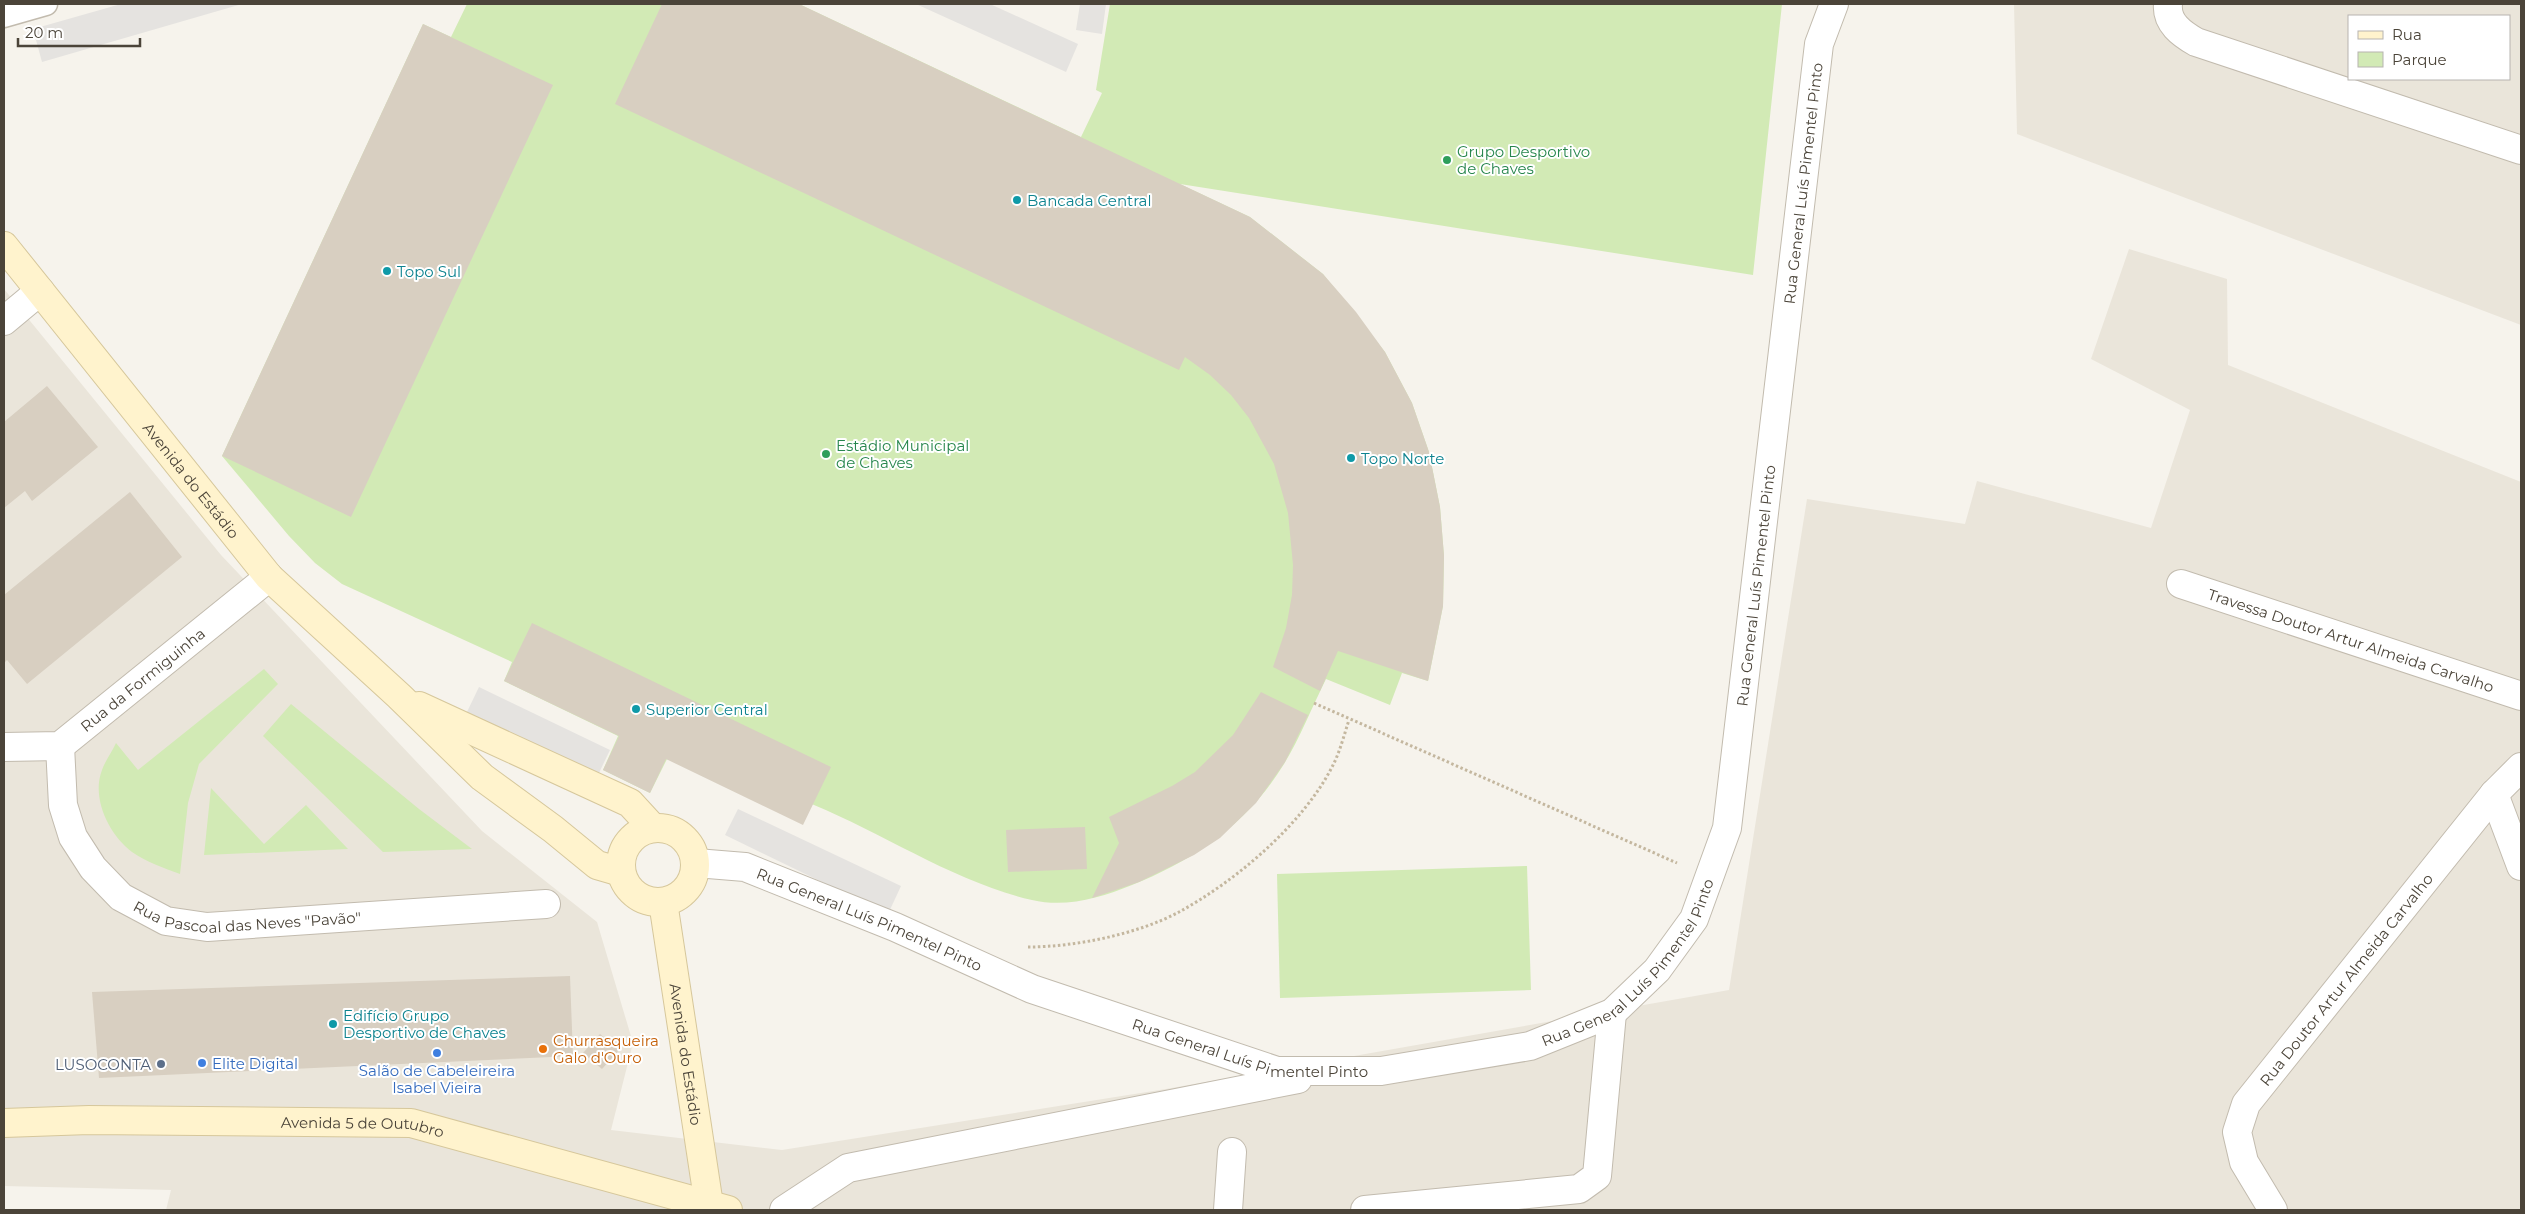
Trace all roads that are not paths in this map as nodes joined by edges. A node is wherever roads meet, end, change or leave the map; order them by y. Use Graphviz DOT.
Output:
graph roads {
  1 [pos="46,4"];
  2 [pos="1834,4"];
  3 [pos="2168,4"];
  4 [pos="4,16"];
  5 [pos="2521,150"];
  6 [pos="4,246"];
  7 [pos="40,291"];
  8 [pos="4,321"];
  9 [pos="269,577"];
  10 [pos="2181,584"];
  11 [pos="399,696"];
  12 [pos="2521,696"];
  13 [pos="60,746"];
  14 [pos="4,747"];
  15 [pos="2521,767"];
  16 [pos="2494,794"];
  17 [pos="653,828"];
  18 [pos="696,863"];
  19 [pos="2521,866"];
  20 [pos="621,872"];
  21 [pos="664,902"];
  22 [pos="546,904"];
  23 [pos="1612,1012"];
  24 [pos="1339,1071"];
  25 [pos="4,1123"];
  26 [pos="1232,1152"];
  27 [pos="719,1208"];
  28 [pos="784,1210"];
  29 [pos="1228,1210"];
  30 [pos="1365,1210"];
  31 [pos="2273,1210"];
  1 -- 4 [label="lane"];
  2 -- 23 [label="street, Rua General Luís Pimentel Pinto"];
  3 -- 5 [label="street"];
  6 -- 7 [label="street, Avenida do Estádio"];
  7 -- 8 [label="street"];
  7 -- 9 [label="street, Avenida do Estádio"];
  9 -- 11 [label="street, Avenida do Estádio"];
  9 -- 13 [label="street, Rua da Formiguinha"];
  10 -- 12 [label="street, Travessa Doutor Artur Almeida Carvalho"];
  11 -- 17 [label="street, Avenida do Estádio"];
  11 -- 20 [label="street, Avenida do Estádio"];
  13 -- 14 [label="street"];
  13 -- 22 [label="street, Rua Pascoal das Neves \"Pavão\""];
  15 -- 16 [label="street, Rua Doutor Artur Almeida Carvalho"];
  16 -- 19 [label="street"];
  16 -- 31 [label="street, Rua Doutor Artur Almeida Carvalho"];
  17 -- 18 [label="street"];
  17 -- 20 [label="street"];
  18 -- 21 [label="street"];
  18 -- 24 [label="street, Rua General Luís Pimentel Pinto"];
  20 -- 21 [label="street"];
  21 -- 27 [label="street, Avenida do Estádio"];
  23 -- 24 [label="street, Rua General Luís Pimentel Pinto"];
  23 -- 30 [label="street"];
  24 -- 28 [label="street"];
  25 -- 27 [label="street, Avenida 5 de Outubro"];
  26 -- 29 [label="street"];
}
